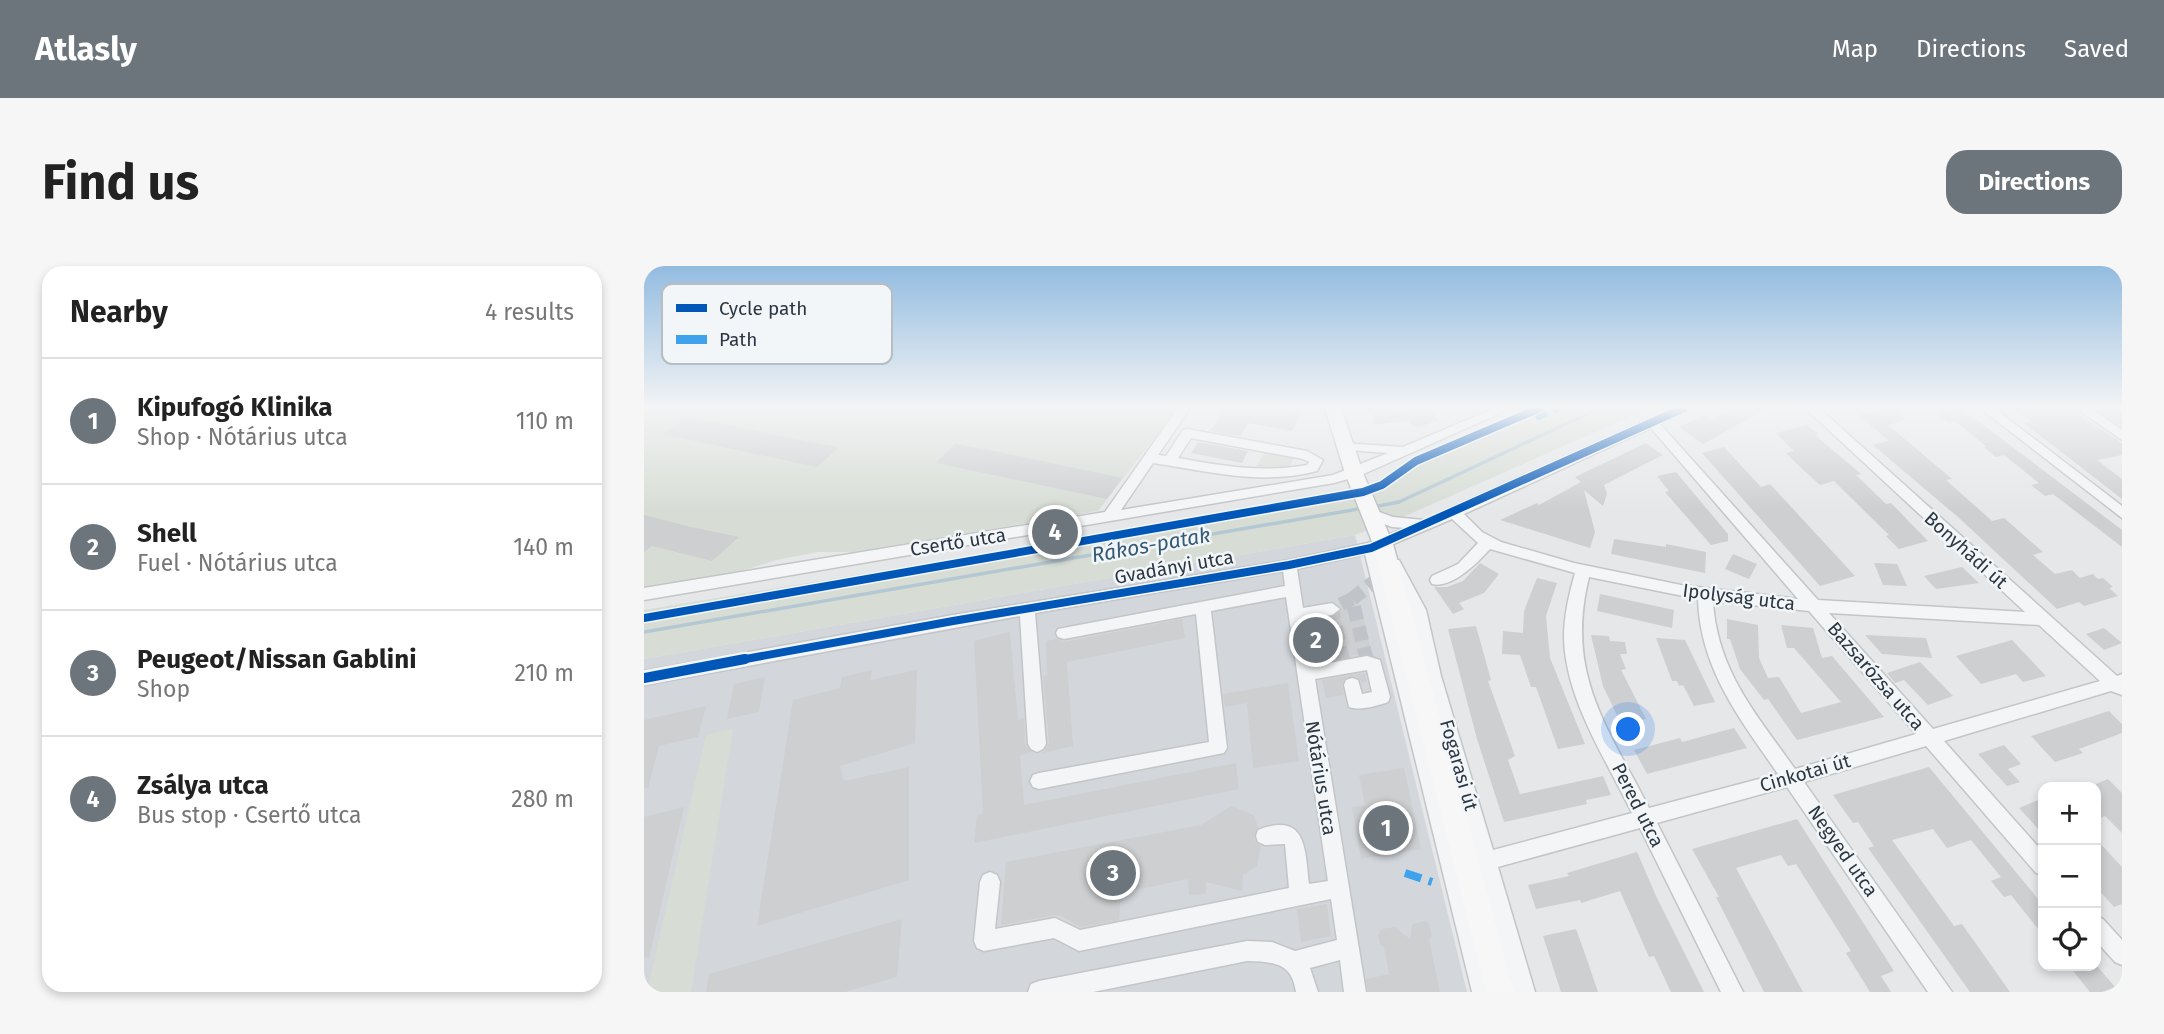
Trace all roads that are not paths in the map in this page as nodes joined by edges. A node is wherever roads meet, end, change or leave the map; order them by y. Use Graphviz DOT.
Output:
graph roads {
  1 [pos="1160,442"];
  2 [pos="1182,442"];
  3 [pos="1235,442"];
  4 [pos="1345,442"];
  5 [pos="1424,442"];
  6 [pos="1611,442"];
  7 [pos="1670,442"];
  8 [pos="1848,442"];
  9 [pos="2030,442"];
  10 [pos="1347,446"];
  11 [pos="1404,450"];
  12 [pos="1149,458"];
  13 [pos="1170,461"];
  14 [pos="1354,473"];
  15 [pos="1238,474"];
  16 [pos="1246,494"];
  17 [pos="1454,513"];
  18 [pos="2122,513"];
  19 [pos="1371,514"];
  20 [pos="1108,518"];
  21 [pos="1431,524"];
  22 [pos="1488,542"];
  23 [pos="1377,546"];
  24 [pos="1289,565"];
  25 [pos="1583,569"];
  26 [pos="1437,580"];
  27 [pos="1292,590"];
  28 [pos="644,594"];
  29 [pos="1705,595"];
  30 [pos="1203,607"];
  31 [pos="1815,607"];
  32 [pos="1332,609"];
  33 [pos="1027,611"];
  34 [pos="1296,615"];
  35 [pos="2041,619"];
  36 [pos="1064,633"];
  37 [pos="1305,674"];
  38 [pos="1350,675"];
  39 [pos="644,678"];
  40 [pos="2119,685"];
  41 [pos="1930,737"];
  42 [pos="1037,744"];
  43 [pos="1792,778"];
  44 [pos="1039,781"];
  45 [pos="1645,817"];
  46 [pos="1265,835"];
  47 [pos="2038,860"];
  48 [pos="1486,861"];
  49 [pos="990,883"];
  50 [pos="1339,888"];
  51 [pos="1300,896"];
  52 [pos="2101,932"];
  53 [pos="1348,947"];
  54 [pos="2122,955"];
  55 [pos="1295,962"];
  56 [pos="1112,984"];
  57 [pos="1038,992"];
  58 [pos="1307,992"];
  59 [pos="1356,992"];
  60 [pos="1483,992"];
  61 [pos="1500,992"];
  62 [pos="1524,992"];
  63 [pos="1732,992"];
  64 [pos="1941,992"];
  1 -- 12 [label="street"];
  2 -- 13 [label="street"];
  3 -- 15 [label="street"];
  4 -- 10 [label="main road, Fogarasi út"];
  5 -- 11 [label="street"];
  6 -- 17 [label="street, Gvadányi utca"];
  7 -- 31 [label="street, Bazsarózsa utca"];
  8 -- 35 [label="street, Bonyhádi út"];
  9 -- 18 [label="street"];
  10 -- 11 [label="street"];
  10 -- 14 [label="main road, Fogarasi út"];
  11 -- 14 [label="street"];
  12 -- 13 [label="street"];
  12 -- 20 [label="street"];
  13 -- 15 [label="street"];
  14 -- 16 [label="street, Csertő utca"];
  14 -- 19 [label="main road, Fogarasi út"];
  15 -- 16 [label="street"];
  16 -- 20 [label="street, Csertő utca"];
  17 -- 21 [label="street, Gvadányi utca"];
  17 -- 22 [label="street, Ipolyság utca"];
  19 -- 21 [label="street"];
  19 -- 23 [label="main road, Fogarasi út"];
  20 -- 28 [label="street, Csertő utca"];
  21 -- 23 [label="street, Gvadányi utca"];
  22 -- 25 [label="street, Ipolyság utca"];
  22 -- 26 [label="street"];
  23 -- 24 [label="street, Gvadányi utca"];
  23 -- 48 [label="street, Fogarasi út"];
  23 -- 60 [label="street"];
  23 -- 61 [label="main road, Fogarasi út"];
  24 -- 27 [label="street, Nótárius utca"];
  24 -- 33 [label="street, Gvadányi utca"];
  25 -- 29 [label="street, Ipolyság utca"];
  25 -- 45 [label="street, Pered utca"];
  27 -- 30 [label="street"];
  27 -- 34 [label="street, Nótárius utca"];
  29 -- 31 [label="street, Ipolyság utca"];
  29 -- 43 [label="street, Negyed utca"];
  30 -- 36 [label="street"];
  30 -- 44 [label="street"];
  31 -- 35 [label="street, Ipolyság utca"];
  31 -- 41 [label="street, Bazsarózsa utca"];
  32 -- 34 [label="street"];
  33 -- 39 [label="street, Gvadányi utca"];
  33 -- 42 [label="street"];
  34 -- 37 [label="street, Nótárius utca"];
  35 -- 40 [label="street, Bonyhádi út"];
  37 -- 38 [label="street"];
  37 -- 50 [label="street, Nótárius utca"];
  38 -- 38 [label="street"];
  40 -- 41 [label="street, Cinkotai út"];
  41 -- 43 [label="street, Cinkotai út"];
  41 -- 47 [label="street, Bazsarózsa utca"];
  43 -- 45 [label="street, Cinkotai út"];
  43 -- 64 [label="street, Negyed utca"];
  45 -- 48 [label="street, Cinkotai út"];
  45 -- 63 [label="street, Pered utca"];
  46 -- 51 [label="street"];
  48 -- 62 [label="street, Fogarasi út"];
  49 -- 51 [label="street"];
  50 -- 51 [label="street"];
  50 -- 53 [label="street, Nótárius utca"];
  52 -- 54 [label="street"];
  53 -- 55 [label="street"];
  53 -- 59 [label="street, Nótárius utca"];
  55 -- 56 [label="street"];
  55 -- 58 [label="street"];
  56 -- 57 [label="street"];
}
